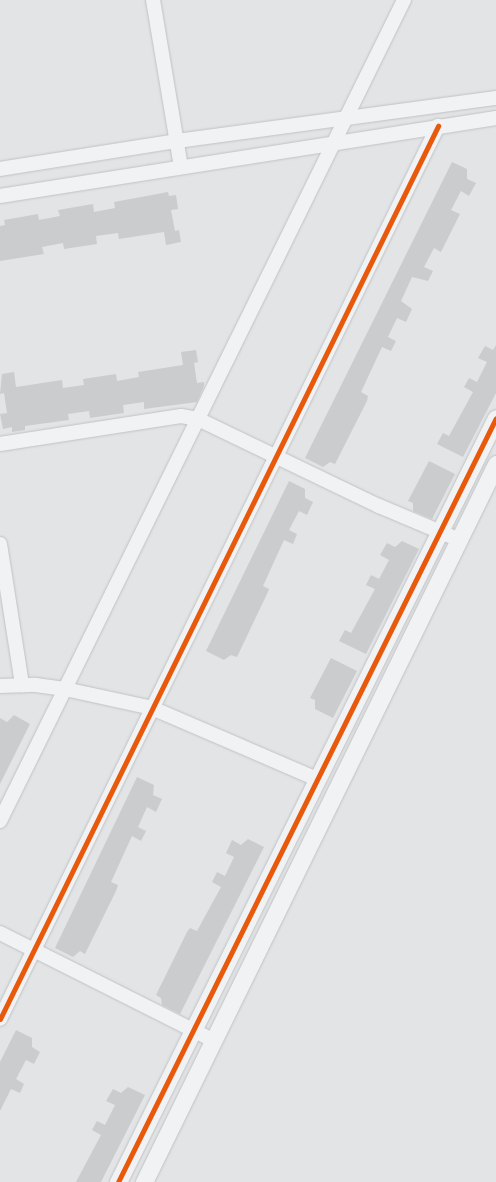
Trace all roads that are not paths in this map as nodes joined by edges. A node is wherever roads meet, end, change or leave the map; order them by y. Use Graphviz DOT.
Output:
graph roads {
  1 [pos="153,0"];
  2 [pos="404,0"];
  3 [pos="496,98"];
  4 [pos="346,117"];
  5 [pos="496,118"];
  6 [pos="438,126"];
  7 [pos="177,141"];
  8 [pos="332,145"];
  9 [pos="181,167"];
  10 [pos="0,169"];
  11 [pos="0,196"];
  12 [pos="496,418"];
  13 [pos="198,419"];
  14 [pos="0,444"];
  15 [pos="276,456"];
  16 [pos="496,464"];
  17 [pos="438,532"];
  18 [pos="457,540"];
  19 [pos="0,544"];
  20 [pos="22,685"];
  21 [pos="0,686"];
  22 [pos="65,689"];
  23 [pos="152,708"];
  24 [pos="317,779"];
  25 [pos="0,821"];
  26 [pos="0,934"];
  27 [pos="34,950"];
  28 [pos="0,1020"];
  29 [pos="192,1030"];
  30 [pos="213,1040"];
  31 [pos="118,1182"];
  32 [pos="144,1182"];
  1 -- 7 [label="street"];
  2 -- 4 [label="street"];
  3 -- 4 [label="street"];
  4 -- 7 [label="street"];
  4 -- 8 [label="street"];
  5 -- 6 [label="street"];
  6 -- 8 [label="street"];
  6 -- 15 [label="street"];
  7 -- 9 [label="street"];
  7 -- 10 [label="street"];
  8 -- 9 [label="street"];
  8 -- 13 [label="street"];
  9 -- 11 [label="street"];
  12 -- 17 [label="street"];
  13 -- 14 [label="street"];
  13 -- 15 [label="street"];
  13 -- 22 [label="street"];
  15 -- 17 [label="street"];
  15 -- 23 [label="street"];
  16 -- 18 [label="street"];
  17 -- 18 [label="street"];
  17 -- 24 [label="street"];
  18 -- 30 [label="street"];
  19 -- 20 [label="street"];
  20 -- 21 [label="street"];
  20 -- 22 [label="street"];
  22 -- 23 [label="street"];
  22 -- 25 [label="street"];
  23 -- 24 [label="street"];
  23 -- 27 [label="street"];
  24 -- 29 [label="street"];
  26 -- 27 [label="street"];
  27 -- 28 [label="street"];
  27 -- 29 [label="street"];
  29 -- 30 [label="street"];
  29 -- 31 [label="street"];
  30 -- 32 [label="street"];
}
